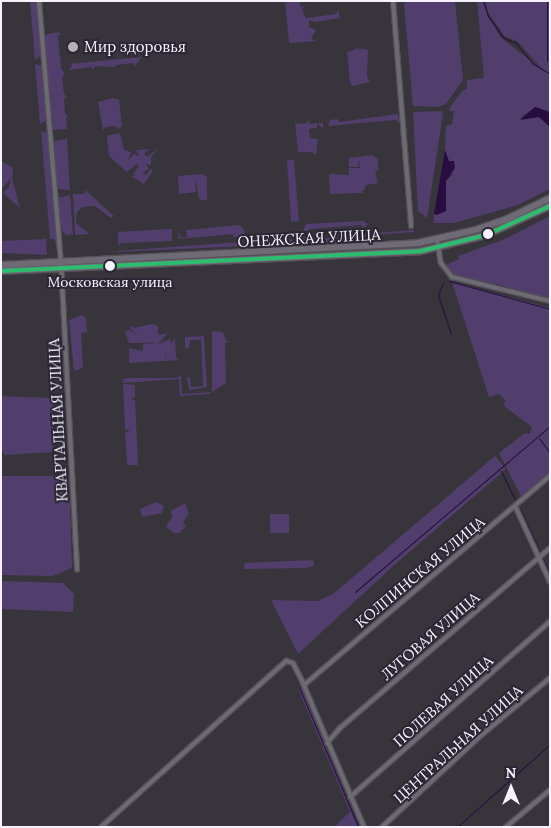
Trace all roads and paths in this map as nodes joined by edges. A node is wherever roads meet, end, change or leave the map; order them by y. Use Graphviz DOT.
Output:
graph roads {
  1 [pos="39,1"];
  2 [pos="393,1"];
  3 [pos="550,198"];
  4 [pos="550,206"];
  5 [pos="411,226"];
  6 [pos="437,239"];
  7 [pos="439,247"];
  8 [pos="1,265"];
  9 [pos="61,265"];
  10 [pos="1,271"];
  11 [pos="550,301"];
  12 [pos="550,476"];
  13 [pos="516,508"];
  14 [pos="550,548"];
  15 [pos="539,558"];
  16 [pos="77,570"];
  17 [pos="550,582"];
  18 [pos="550,621"];
  19 [pos="550,678"];
  20 [pos="304,685"];
  21 [pos="327,743"];
  22 [pos="550,790"];
  23 [pos="350,797"];
  24 [pos="101,827"];
  25 [pos="364,827"];
  26 [pos="382,827"];
  27 [pos="506,827"];
  1 -- 9 [label="street"];
  2 -- 5 [label="street"];
  3 -- 6 [label="main road, ОНЕЖСКАЯ УЛИЦА"];
  4 -- 7 [label="main road, ОНЕЖСКАЯ УЛИЦА"];
  6 -- 7 [label="street"];
  6 -- 9 [label="main road, ОНЕЖСКАЯ УЛИЦА"];
  7 -- 9 [label="main road, ОНЕЖСКАЯ УЛИЦА"];
  7 -- 11 [label="street"];
  8 -- 9 [label="main road"];
  9 -- 10 [label="main road"];
  9 -- 16 [label="street, КВАРТАЛЬНАЯ УЛИЦА"];
  12 -- 13 [label="street, КОЛПИНСКАЯ УЛИЦА"];
  13 -- 15 [label="street"];
  13 -- 20 [label="street, КОЛПИНСКАЯ УЛИЦА"];
  14 -- 15 [label="street, ЛУГОВАЯ УЛИЦА"];
  15 -- 17 [label="street"];
  15 -- 21 [label="street, ЛУГОВАЯ УЛИЦА"];
  18 -- 23 [label="street, ПОЛЕВАЯ УЛИЦА"];
  19 -- 26 [label="street, ЦЕНТРАЛЬНАЯ УЛИЦА"];
  20 -- 21 [label="street"];
  20 -- 24 [label="street"];
  21 -- 23 [label="street"];
  22 -- 27 [label="street"];
  23 -- 25 [label="street"];
}
